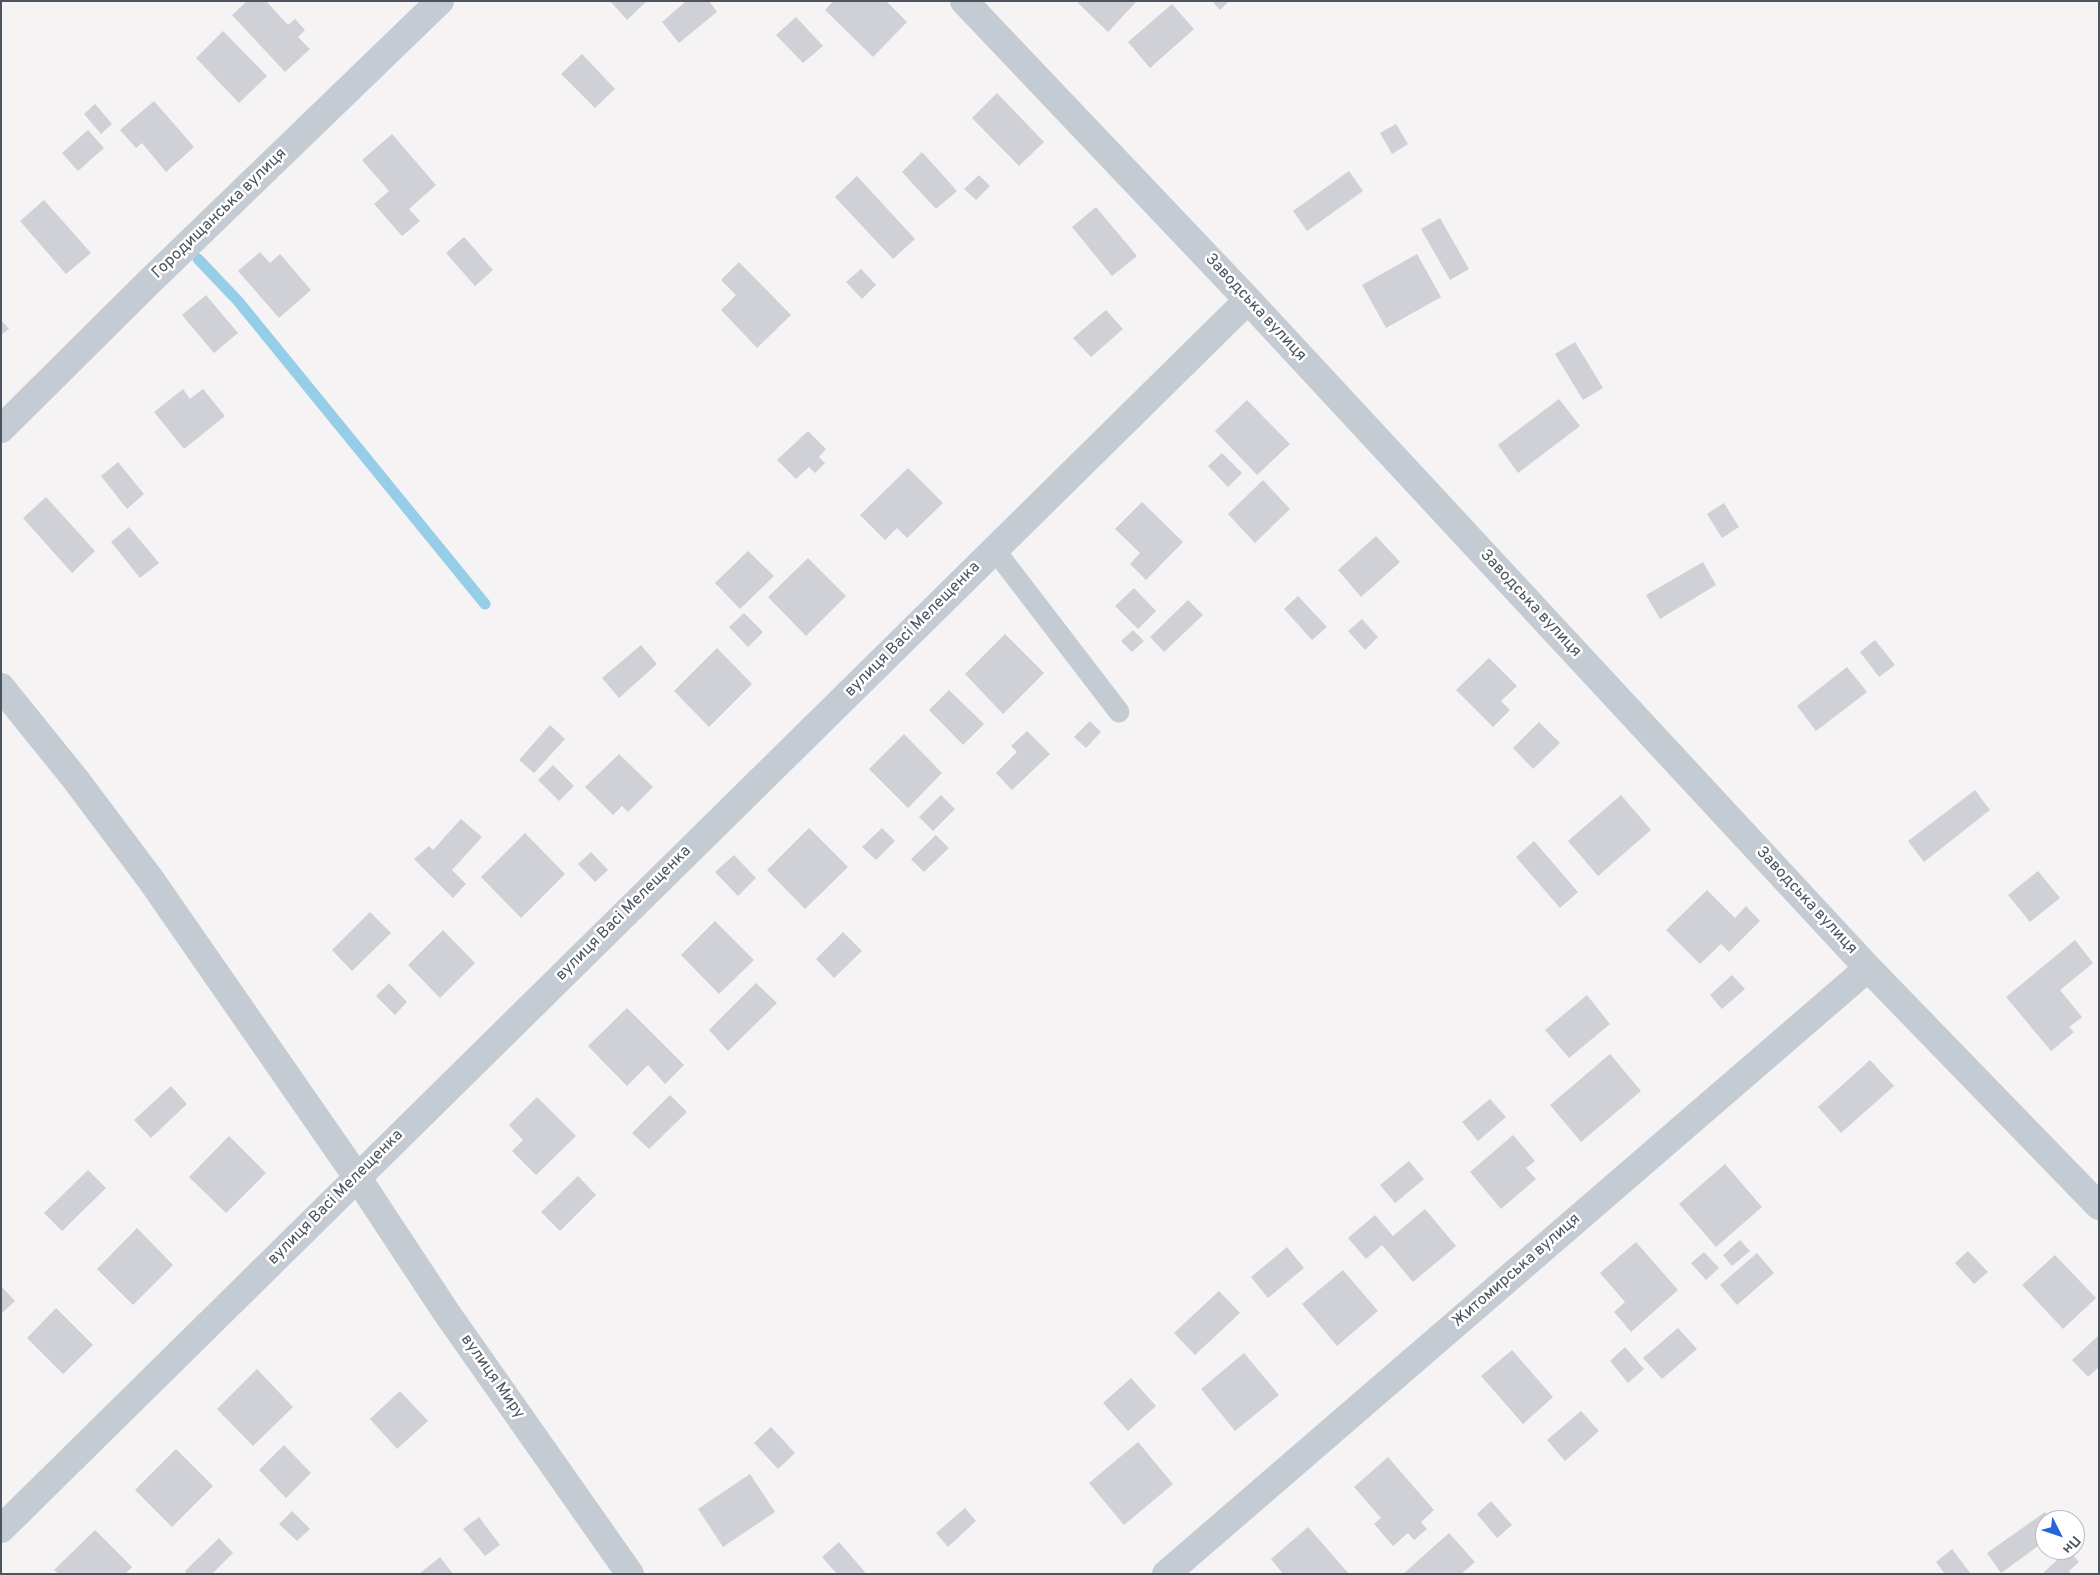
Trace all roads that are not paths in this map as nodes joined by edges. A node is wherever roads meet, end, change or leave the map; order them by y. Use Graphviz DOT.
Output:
graph roads {
  1 [pos="440,1"];
  2 [pos="964,1"];
  3 [pos="1248,300"];
  4 [pos="1,429"];
  5 [pos="994,549"];
  6 [pos="1,687"];
  7 [pos="1119,712"];
  8 [pos="1868,968"];
  9 [pos="357,1177"];
  10 [pos="2099,1206"];
  11 [pos="1,1529"];
  12 [pos="630,1574"];
  13 [pos="1166,1574"];
  1 -- 4 [label="street, Городищанська вулиця"];
  2 -- 3 [label="street, Заводська вулиця"];
  3 -- 5 [label="street, вулиця Васі Мелещенка"];
  3 -- 8 [label="street, Заводська вулиця"];
  5 -- 7 [label="lane"];
  5 -- 9 [label="street, вулиця Васі Мелещенка"];
  6 -- 9 [label="street, вулиця Миру"];
  8 -- 10 [label="street, Заводська вулиця"];
  8 -- 13 [label="street, Житомирська вулиця"];
  9 -- 11 [label="street, вулиця Васі Мелещенка"];
  9 -- 12 [label="street, вулиця Миру"];
}
